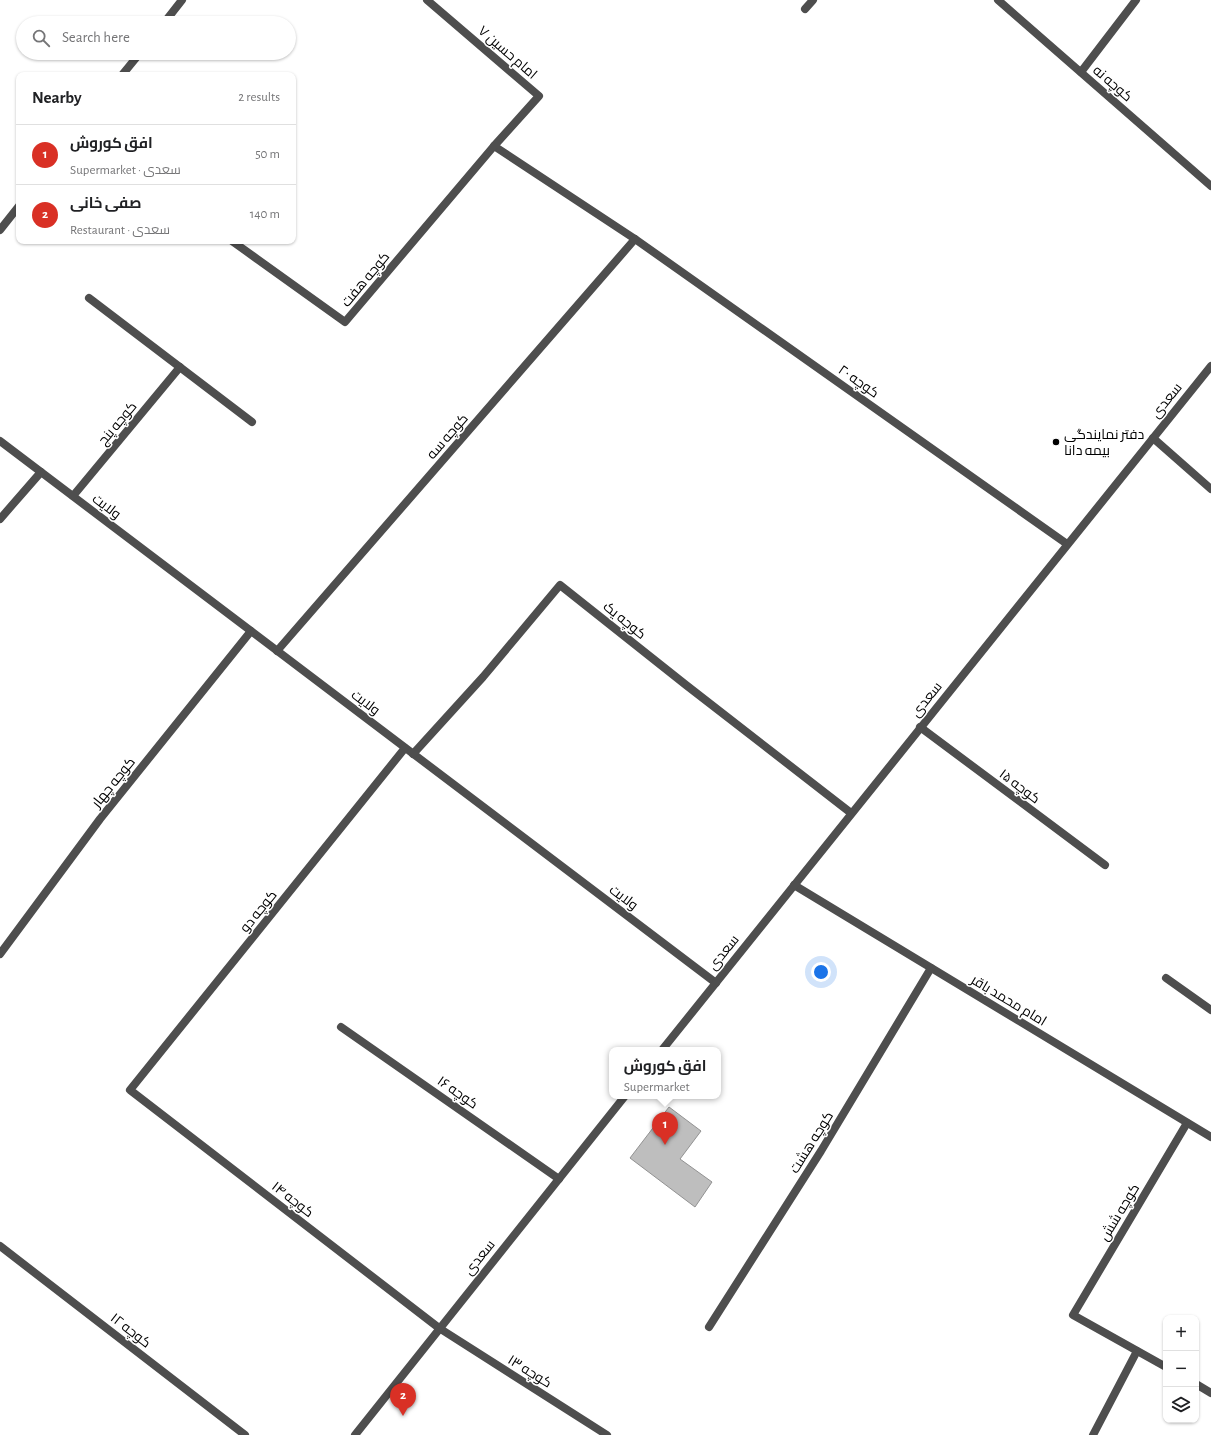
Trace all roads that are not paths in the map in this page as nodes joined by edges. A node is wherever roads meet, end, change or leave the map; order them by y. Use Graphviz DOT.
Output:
graph roads {
  1 [pos="182,0"];
  2 [pos="427,0"];
  3 [pos="813,0"];
  4 [pos="998,0"];
  5 [pos="1136,0"];
  6 [pos="805,9"];
  7 [pos="169,16"];
  8 [pos="134,60"];
  9 [pos="124,72"];
  10 [pos="1081,72"];
  11 [pos="494,146"];
  12 [pos="1211,186"];
  13 [pos="16,210"];
  14 [pos="0,230"];
  15 [pos="635,239"];
  16 [pos="236,244"];
  17 [pos="89,298"];
  18 [pos="1211,366"];
  19 [pos="180,368"];
  20 [pos="252,422"];
  21 [pos="1152,438"];
  22 [pos="0,441"];
  23 [pos="41,472"];
  24 [pos="1211,489"];
  25 [pos="73,496"];
  26 [pos="0,519"];
  27 [pos="1067,544"];
  28 [pos="251,631"];
  29 [pos="277,651"];
  30 [pos="920,727"];
  31 [pos="405,748"];
  32 [pos="413,754"];
  33 [pos="851,813"];
  34 [pos="1105,865"];
  35 [pos="794,885"];
  36 [pos="0,954"];
  37 [pos="931,968"];
  38 [pos="1166,978"];
  39 [pos="716,983"];
  40 [pos="1211,1010"];
  41 [pos="341,1027"];
  42 [pos="664,1047"];
  43 [pos="130,1090"];
  44 [pos="623,1099"];
  45 [pos="1187,1123"];
  46 [pos="1211,1137"];
  47 [pos="559,1179"];
  48 [pos="0,1246"];
  49 [pos="710,1327"];
  50 [pos="439,1328"];
  51 [pos="1137,1351"];
  52 [pos="1163,1365"];
  53 [pos="1199,1386"];
  54 [pos="1211,1393"];
  55 [pos="245,1435"];
  56 [pos="355,1435"];
  57 [pos="607,1435"];
  58 [pos="1093,1435"];
  1 -- 7 [label="street"];
  2 -- 11 [label="street, امام حسین ۷"];
  3 -- 6 [label="street"];
  4 -- 10 [label="street, کوچه نه"];
  5 -- 10 [label="street"];
  8 -- 9 [label="street"];
  10 -- 12 [label="street, کوچه نه"];
  11 -- 15 [label="street, کوچه ۲۰"];
  11 -- 16 [label="street, کوچه هفت"];
  13 -- 14 [label="street"];
  15 -- 27 [label="street, کوچه ۲۰"];
  15 -- 29 [label="street, کوچه سه"];
  17 -- 19 [label="street"];
  18 -- 21 [label="street, سعدی"];
  19 -- 20 [label="street"];
  19 -- 25 [label="street, کوچه پنج"];
  21 -- 24 [label="street"];
  21 -- 27 [label="street, سعدی"];
  22 -- 23 [label="street, ولایت"];
  23 -- 25 [label="street, ولایت"];
  23 -- 26 [label="street"];
  25 -- 28 [label="street, ولایت"];
  27 -- 30 [label="street, سعدی"];
  28 -- 29 [label="street, ولایت"];
  28 -- 36 [label="street, کوچه چهار"];
  29 -- 31 [label="street, ولایت"];
  30 -- 33 [label="street, سعدی"];
  30 -- 34 [label="street, کوچه ۱۵"];
  31 -- 32 [label="street, ولایت"];
  31 -- 43 [label="street, کوچه دو"];
  32 -- 33 [label="street, کوچه یک"];
  32 -- 39 [label="street, ولایت"];
  33 -- 35 [label="street, سعدی"];
  35 -- 37 [label="street, امام محمد باقر"];
  35 -- 39 [label="street, سعدی"];
  37 -- 45 [label="street, امام محمد باقر"];
  37 -- 49 [label="street, کوچه هشت"];
  38 -- 40 [label="street"];
  39 -- 42 [label="street, سعدی"];
  41 -- 47 [label="street, کوچه ۱۶"];
  43 -- 50 [label="street, کوچه ۱۴"];
  44 -- 47 [label="street, سعدی"];
  45 -- 46 [label="street, امام محمد باقر"];
  45 -- 51 [label="street, کوچه شش"];
  47 -- 50 [label="street, سعدی"];
  48 -- 55 [label="street, کوچه ۱۲"];
  50 -- 56 [label="street, سعدی"];
  50 -- 57 [label="street, کوچه ۱۳"];
  51 -- 52 [label="street"];
  51 -- 58 [label="street"];
  53 -- 54 [label="street"];
}
